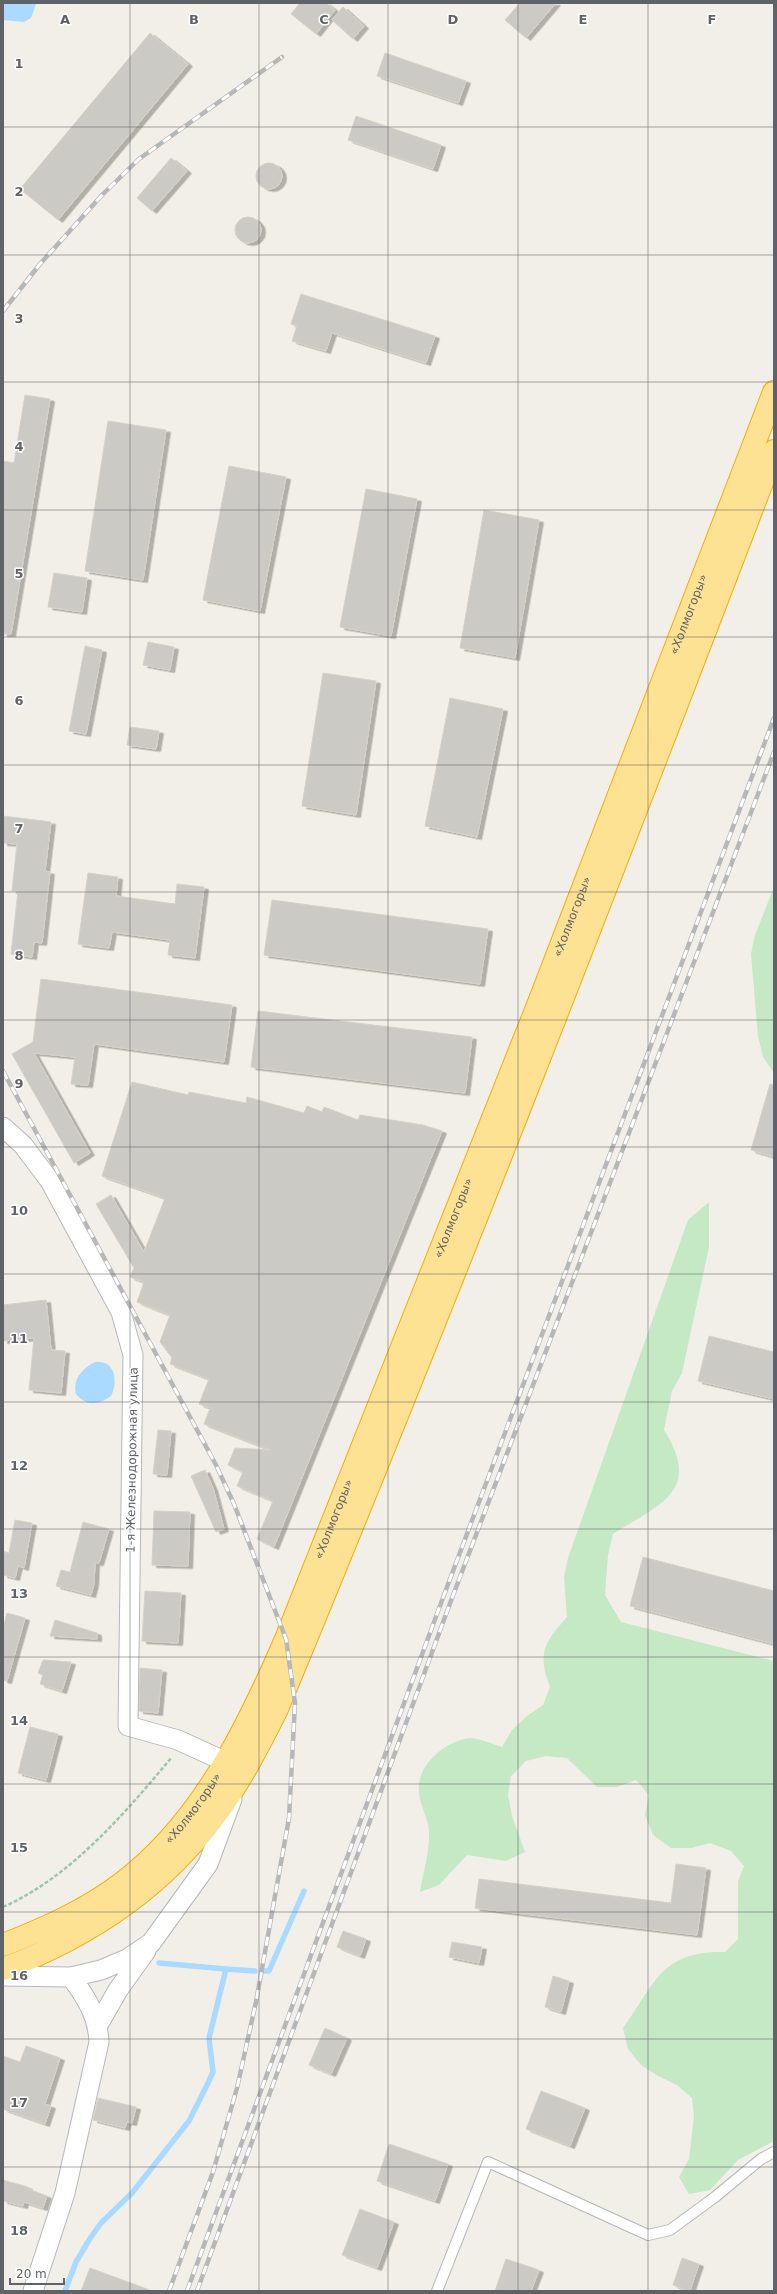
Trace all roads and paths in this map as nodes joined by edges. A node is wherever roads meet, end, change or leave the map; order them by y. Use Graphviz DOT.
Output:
graph roads {
  1 [pos="774,392"];
  2 [pos="774,451"];
  3 [pos="3,1127"];
  4 [pos="184,1742"];
  5 [pos="234,1768"];
  6 [pos="3,1907"];
  7 [pos="151,1944"];
  8 [pos="3,1946"];
  9 [pos="3,1970"];
  10 [pos="3,1976"];
  11 [pos="71,1977"];
  12 [pos="98,2025"];
  13 [pos="774,2152"];
  14 [pos="33,2291"];
  15 [pos="437,2291"];
  1 -- 5 [label="highway, «Холмогоры»"];
  2 -- 5 [label="highway, «Холмогоры»"];
  3 -- 4 [label="street, 1-я Железнодорожная улица"];
  4 -- 5 [label="street, 1-я Железнодорожная улица"];
  4 -- 6 [label="path"];
  5 -- 7 [label="street"];
  5 -- 8 [label="highway, «Холмогоры»"];
  5 -- 9 [label="highway, «Холмогоры»"];
  7 -- 11 [label="street"];
  7 -- 12 [label="street"];
  10 -- 11 [label="street"];
  11 -- 12 [label="street"];
  12 -- 14 [label="street"];
  13 -- 15 [label="lane"];
}
